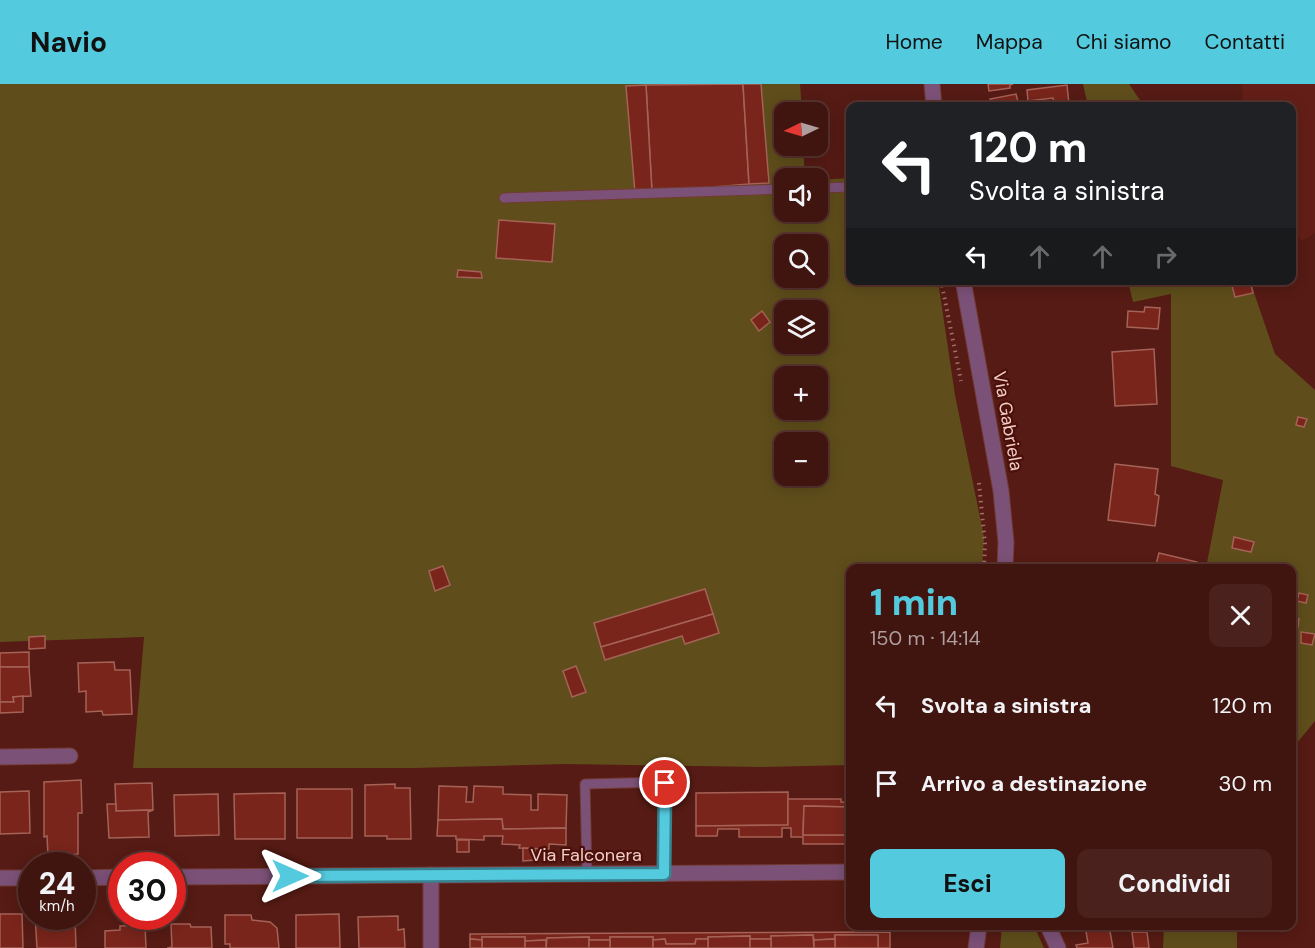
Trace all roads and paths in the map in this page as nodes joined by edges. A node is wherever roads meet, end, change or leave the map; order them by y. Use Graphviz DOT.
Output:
graph roads {
  1 [pos="932,84"];
  2 [pos="934,102"];
  3 [pos="846,187"];
  4 [pos="828,188"];
  5 [pos="774,189"];
  6 [pos="504,198"];
  7 [pos="942,285"];
  8 [pos="964,285"];
  9 [pos="963,392"];
  10 [pos="979,481"];
  11 [pos="984,564"];
  12 [pos="1005,564"];
  13 [pos="70,756"];
  14 [pos="0,757"];
  15 [pos="846,872"];
  16 [pos="587,874"];
  17 [pos="664,874"];
  18 [pos="431,875"];
  19 [pos="186,877"];
  20 [pos="0,878"];
  21 [pos="18,878"];
  22 [pos="978,930"];
  23 [pos="1050,930"];
  24 [pos="431,948"];
  25 [pos="976,948"];
  26 [pos="1058,948"];
  1 -- 2 [label="street"];
  3 -- 4 [label="lane"];
  5 -- 6 [label="lane"];
  7 -- 9 [label="path"];
  8 -- 12 [label="street, Via Gabriela"];
  10 -- 11 [label="path"];
  13 -- 14 [label="street"];
  15 -- 17 [label="street, Via Falconera"];
  16 -- 17 [label="street, Via Falconera"];
  16 -- 17 [label="lane"];
  16 -- 18 [label="street, Via Falconera"];
  18 -- 19 [label="street, Via Falconera"];
  18 -- 24 [label="street"];
  20 -- 21 [label="street"];
  22 -- 25 [label="street"];
  23 -- 26 [label="street"];
}
